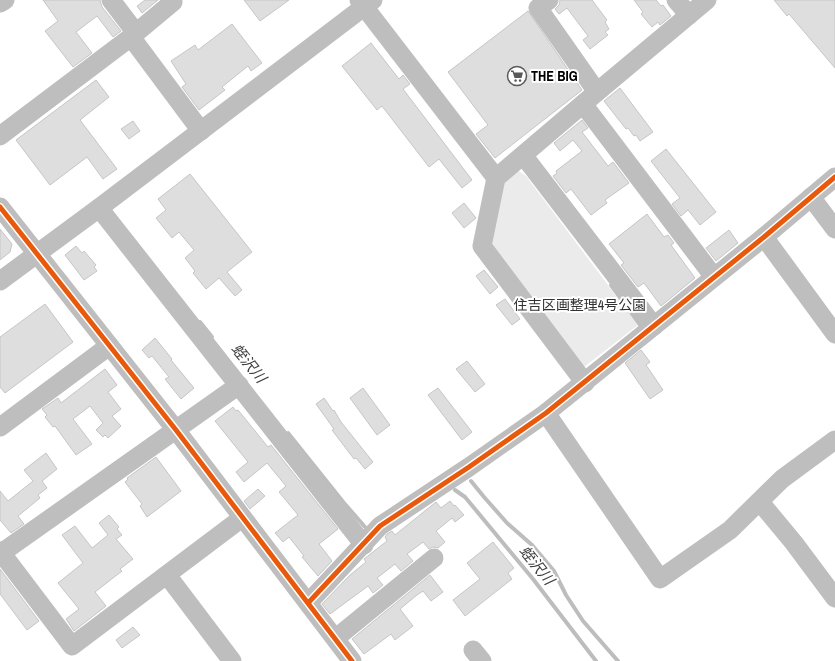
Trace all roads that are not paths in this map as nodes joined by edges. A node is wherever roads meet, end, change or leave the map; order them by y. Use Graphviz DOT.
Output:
graph roads {
  1 [pos="5,0"];
  2 [pos="111,0"];
  3 [pos="172,0"];
  4 [pos="549,0"];
  5 [pos="676,0"];
  6 [pos="707,0"];
  7 [pos="366,2"];
  8 [pos="0,3"];
  9 [pos="689,15"];
  10 [pos="133,35"];
  11 [pos="597,92"];
  12 [pos="583,104"];
  13 [pos="201,131"];
  14 [pos="0,136"];
  15 [pos="523,155"];
  16 [pos="835,177"];
  17 [pos="496,178"];
  18 [pos="811,197"];
  19 [pos="0,207"];
  20 [pos="99,208"];
  21 [pos="835,229"];
  22 [pos="764,237"];
  23 [pos="37,255"];
  24 [pos="714,277"];
  25 [pos="0,282"];
  26 [pos="654,326"];
  27 [pos="835,334"];
  28 [pos="109,346"];
  29 [pos="585,382"];
  30 [pos="239,385"];
  31 [pos="546,413"];
  32 [pos="0,427"];
  33 [pos="176,430"];
  34 [pos="835,440"];
  35 [pos="760,502"];
  36 [pos="242,518"];
  37 [pos="364,544"];
  38 [pos="1,553"];
  39 [pos="434,558"];
  40 [pos="167,575"];
  41 [pos="835,598"];
  42 [pos="308,602"];
  43 [pos="336,638"];
  44 [pos="232,661"];
  45 [pos="352,661"];
  1 -- 8 [label="street"];
  2 -- 10 [label="street"];
  3 -- 10 [label="street"];
  4 -- 11 [label="street"];
  5 -- 9 [label="street"];
  6 -- 9 [label="street"];
  7 -- 13 [label="street"];
  7 -- 17 [label="street"];
  9 -- 11 [label="street"];
  10 -- 13 [label="street"];
  10 -- 14 [label="street"];
  11 -- 12 [label="street"];
  12 -- 15 [label="street"];
  12 -- 24 [label="street"];
  13 -- 20 [label="street"];
  15 -- 17 [label="street"];
  15 -- 26 [label="street"];
  16 -- 18 [label="street"];
  17 -- 29 [label="street"];
  18 -- 21 [label="street"];
  18 -- 22 [label="street"];
  19 -- 23 [label="street"];
  20 -- 23 [label="street"];
  20 -- 30 [label="street"];
  22 -- 24 [label="street"];
  22 -- 27 [label="street"];
  23 -- 25 [label="street"];
  23 -- 28 [label="street"];
  24 -- 26 [label="street"];
  26 -- 29 [label="street"];
  28 -- 32 [label="street"];
  28 -- 33 [label="street"];
  29 -- 31 [label="street"];
  30 -- 33 [label="street"];
  30 -- 37 [label="street"];
  31 -- 35 [label="street"];
  31 -- 37 [label="street"];
  33 -- 36 [label="street"];
  33 -- 38 [label="street"];
  34 -- 35 [label="street"];
  35 -- 41 [label="street"];
  36 -- 40 [label="street"];
  36 -- 42 [label="street"];
  37 -- 42 [label="street"];
  38 -- 40 [label="street"];
  39 -- 43 [label="street"];
  40 -- 44 [label="street"];
  42 -- 43 [label="street"];
  43 -- 45 [label="street"];
}
